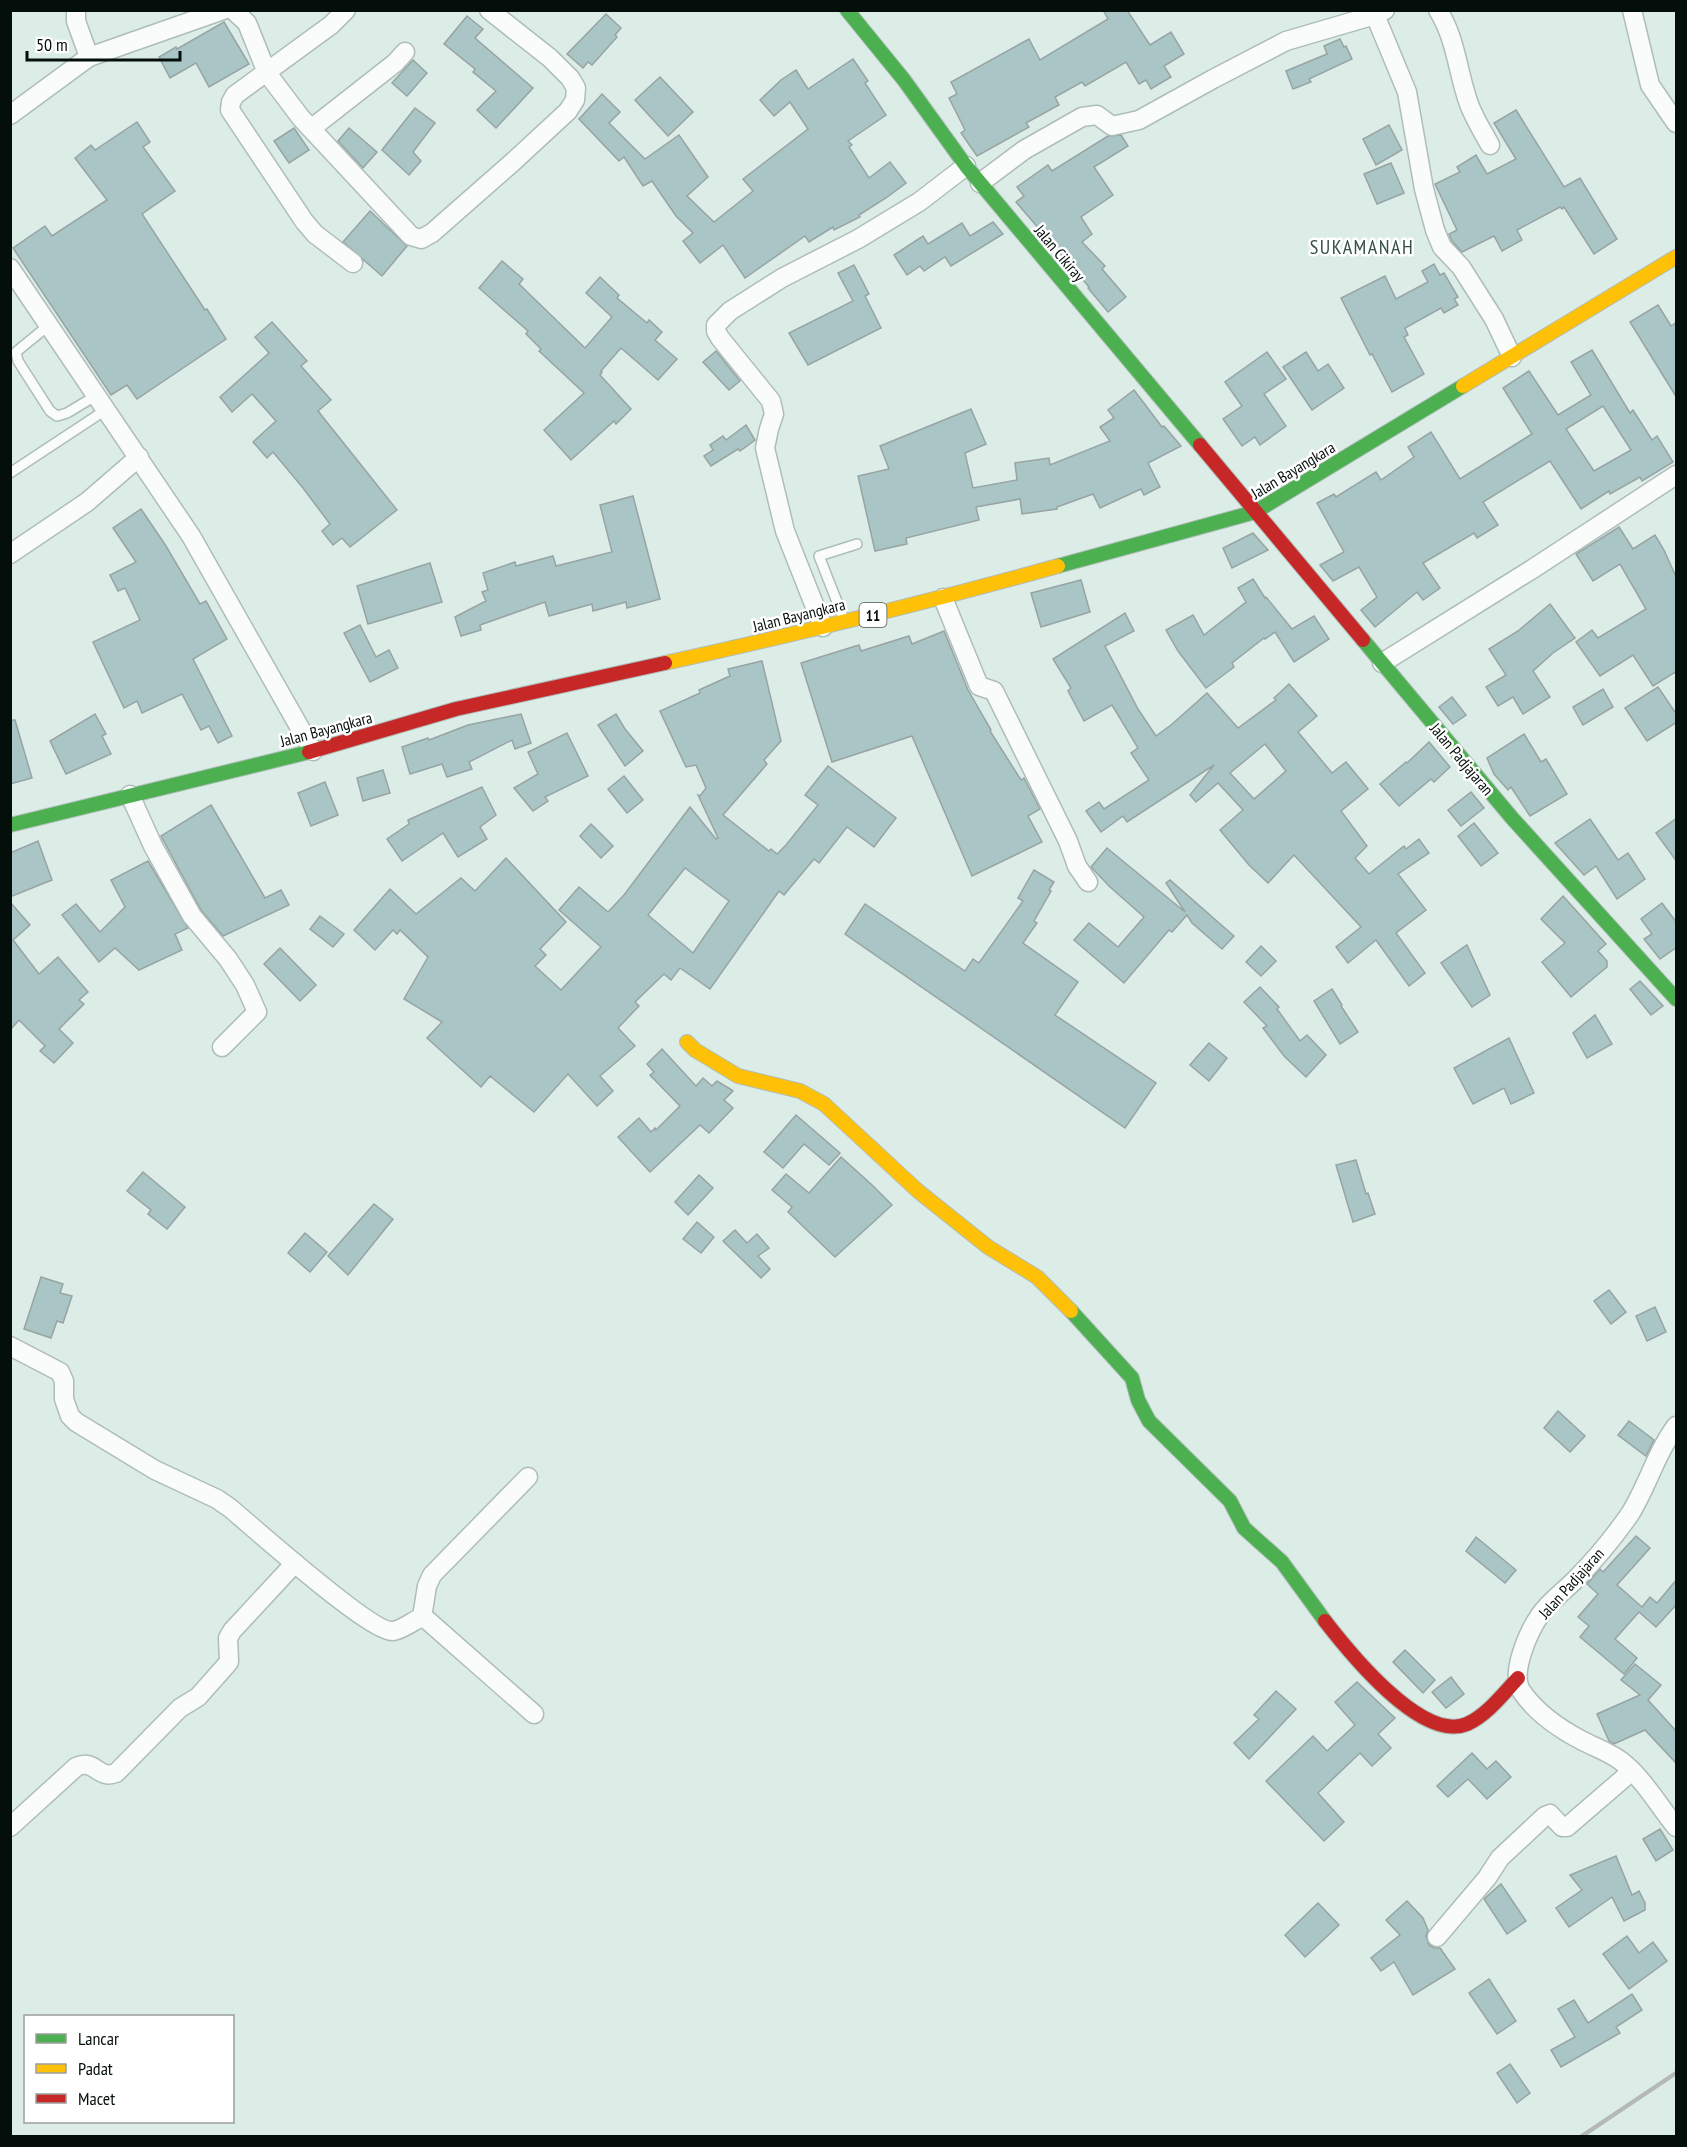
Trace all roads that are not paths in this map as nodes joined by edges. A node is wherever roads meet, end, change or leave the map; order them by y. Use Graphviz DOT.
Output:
graph roads {
  1 [pos="76,10"];
  2 [pos="223,10"];
  3 [pos="233,10"];
  4 [pos="346,10"];
  5 [pos="489,10"];
  6 [pos="847,10"];
  7 [pos="1438,10"];
  8 [pos="1632,10"];
  9 [pos="1380,13"];
  10 [pos="405,52"];
  11 [pos="89,57"];
  12 [pos="267,72"];
  13 [pos="10,116"];
  14 [pos="1677,123"];
  15 [pos="312,128"];
  16 [pos="1490,145"];
  17 [pos="966,166"];
  18 [pos="980,183"];
  19 [pos="1677,256"];
  20 [pos="353,263"];
  21 [pos="10,268"];
  22 [pos="49,325"];
  23 [pos="1512,357"];
  24 [pos="102,402"];
  25 [pos="139,458"];
  26 [pos="10,473"];
  27 [pos="1677,475"];
  28 [pos="1255,512"];
  29 [pos="857,544"];
  30 [pos="10,554"];
  31 [pos="943,598"];
  32 [pos="845,622"];
  33 [pos="823,627"];
  34 [pos="1382,663"];
  35 [pos="313,751"];
  36 [pos="130,795"];
  37 [pos="10,825"];
  38 [pos="1088,882"];
  39 [pos="1677,999"];
  40 [pos="687,1042"];
  41 [pos="222,1047"];
  42 [pos="10,1346"];
  43 [pos="1677,1426"];
  44 [pos="528,1477"];
  45 [pos="295,1563"];
  46 [pos="422,1617"];
  47 [pos="1518,1678"];
  48 [pos="534,1714"];
  49 [pos="1632,1771"];
  50 [pos="10,1827"];
  51 [pos="1677,1827"];
  52 [pos="1437,1937"];
  1 -- 11 [label="street"];
  2 -- 11 [label="street"];
  3 -- 12 [label="street"];
  4 -- 12 [label="street"];
  5 -- 15 [label="street"];
  6 -- 17 [label="main road, Jalan Cikiray"];
  7 -- 16 [label="street"];
  8 -- 14 [label="street"];
  9 -- 18 [label="street"];
  9 -- 23 [label="street"];
  10 -- 15 [label="street"];
  11 -- 13 [label="street"];
  12 -- 15 [label="street"];
  12 -- 20 [label="street"];
  17 -- 18 [label="main road, Jalan Cikiray"];
  17 -- 33 [label="street"];
  18 -- 28 [label="main road, Jalan Cikiray"];
  19 -- 23 [label="main road, Jalan Bayangkara / 11"];
  21 -- 22 [label="street"];
  22 -- 24 [label="street"];
  22 -- 24 [label="lane"];
  23 -- 28 [label="main road, Jalan Bayangkara / 11"];
  24 -- 25 [label="street"];
  24 -- 26 [label="lane"];
  25 -- 30 [label="street"];
  25 -- 35 [label="street"];
  27 -- 34 [label="street"];
  28 -- 31 [label="main road, Jalan Bayangkara / 11"];
  28 -- 34 [label="main road, Jalan Padjajaran"];
  29 -- 32 [label="lane"];
  31 -- 32 [label="main road, Jalan Bayangkara / 11"];
  31 -- 38 [label="street"];
  32 -- 33 [label="main road, Jalan Bayangkara / 11"];
  33 -- 35 [label="main road, Jalan Bayangkara / 11"];
  34 -- 39 [label="main road, Jalan Padjajaran"];
  35 -- 36 [label="main road, Jalan Bayangkara / 11"];
  36 -- 37 [label="main road, Jalan Bayangkara / 11"];
  36 -- 41 [label="street"];
  40 -- 47 [label="main road"];
  42 -- 45 [label="street"];
  43 -- 47 [label="street, Jalan Padjajaran"];
  44 -- 46 [label="street"];
  45 -- 46 [label="street"];
  45 -- 50 [label="street"];
  46 -- 48 [label="street"];
  47 -- 49 [label="street"];
  49 -- 51 [label="street"];
  49 -- 52 [label="street"];
}
